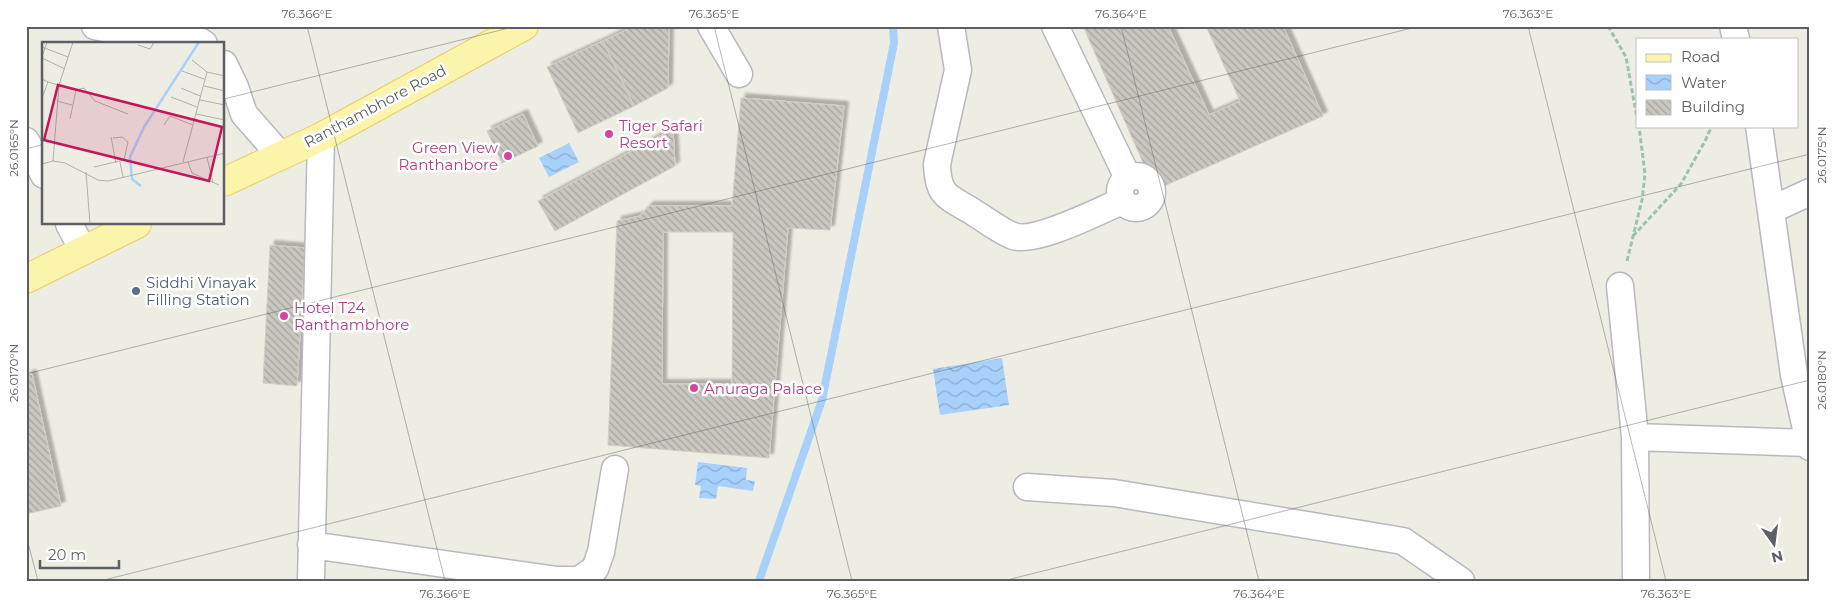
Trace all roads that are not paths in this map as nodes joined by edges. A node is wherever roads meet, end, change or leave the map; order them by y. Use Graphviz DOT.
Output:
graph roads {
  1 [pos="95,26"];
  2 [pos="524,26"];
  3 [pos="711,26"];
  4 [pos="951,26"];
  5 [pos="1055,26"];
  6 [pos="201,42"];
  7 [pos="225,66"];
  8 [pos="739,74"];
  9 [pos="1759,128"];
  10 [pos="321,137"];
  11 [pos="26,141"];
  12 [pos="280,155"];
  13 [pos="42,170"];
  14 [pos="225,182"];
  15 [pos="1810,192"];
  16 [pos="1771,210"];
  17 [pos="70,225"];
  18 [pos="135,225"];
  19 [pos="83,250"];
  20 [pos="26,279"];
  21 [pos="1620,286"];
  22 [pos="1635,437"];
  23 [pos="1810,443"];
  24 [pos="1810,447"];
  25 [pos="614,469"];
  26 [pos="1027,487"];
  27 [pos="311,545"];
  28 [pos="311,581"];
  29 [pos="1461,581"];
  30 [pos="1636,581"];
  1 -- 6 [label="street"];
  2 -- 10 [label="main road, Ranthambhore Road"];
  3 -- 8 [label="street"];
  4 -- 5 [label="street"];
  7 -- 12 [label="street"];
  9 -- 16 [label="street"];
  10 -- 12 [label="main road, Ranthambhore Road"];
  10 -- 27 [label="street"];
  11 -- 13 [label="street"];
  12 -- 14 [label="main road, Ranthambhore Road"];
  15 -- 16 [label="street"];
  16 -- 23 [label="street"];
  17 -- 19 [label="street"];
  18 -- 19 [label="main road"];
  19 -- 20 [label="main road"];
  21 -- 22 [label="street"];
  22 -- 23 [label="street"];
  22 -- 30 [label="street"];
  23 -- 24 [label="street"];
  25 -- 27 [label="street"];
  26 -- 29 [label="street"];
  27 -- 28 [label="street"];
}
